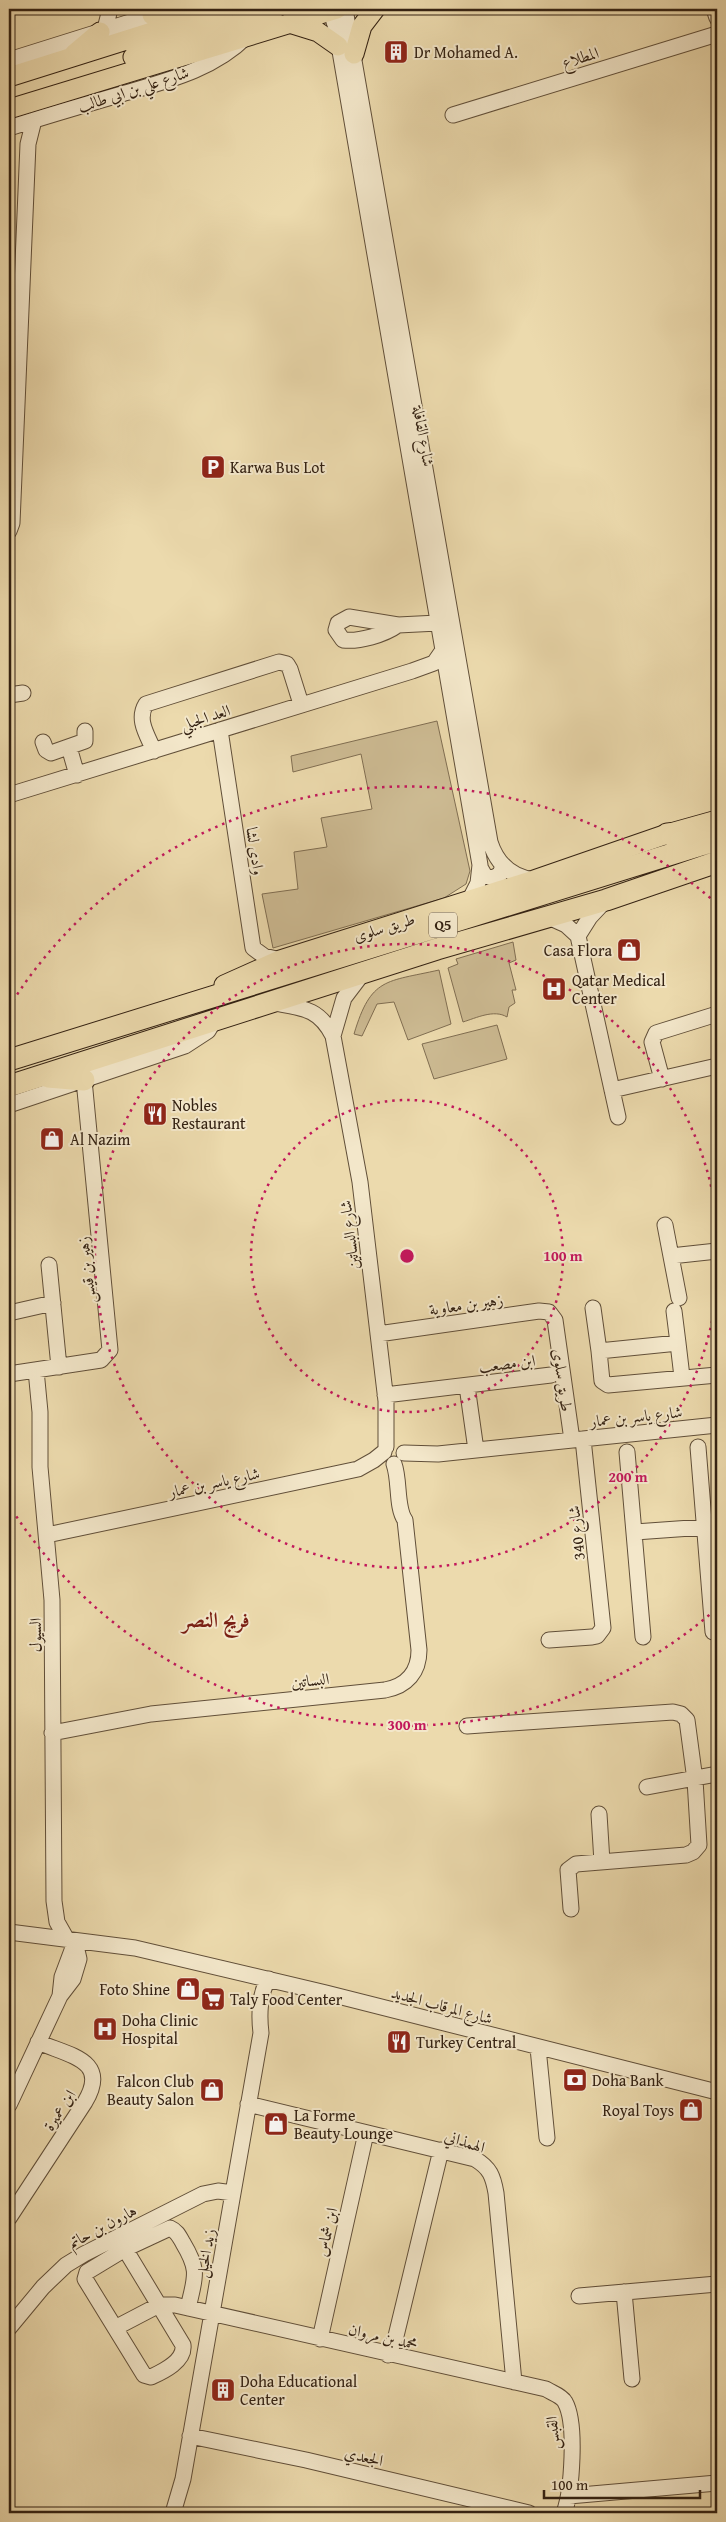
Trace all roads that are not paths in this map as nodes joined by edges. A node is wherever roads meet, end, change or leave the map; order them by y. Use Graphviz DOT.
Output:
graph roads {
  1 [pos="110,9"];
  2 [pos="117,9"];
  3 [pos="173,9"];
  4 [pos="225,9"];
  5 [pos="275,9"];
  6 [pos="335,9"];
  7 [pos="375,9"];
  8 [pos="714,9"];
  9 [pos="152,15"];
  10 [pos="194,18"];
  11 [pos="717,18"];
  12 [pos="132,21"];
  13 [pos="288,23"];
  14 [pos="102,30"];
  15 [pos="249,34"];
  16 [pos="717,34"];
  17 [pos="346,50"];
  18 [pos="71,58"];
  19 [pos="9,73"];
  20 [pos="16,107"];
  21 [pos="453,114"];
  22 [pos="34,120"];
  23 [pos="9,128"];
  24 [pos="9,132"];
  25 [pos="28,153"];
  26 [pos="9,531"];
  27 [pos="438,623"];
  28 [pos="398,625"];
  29 [pos="443,650"];
  30 [pos="412,671"];
  31 [pos="447,674"];
  32 [pos="301,704"];
  33 [pos="220,730"];
  34 [pos="85,731"];
  35 [pos="44,742"];
  36 [pos="69,747"];
  37 [pos="154,751"];
  38 [pos="77,775"];
  39 [pos="9,795"];
  40 [pos="717,820"];
  41 [pos="717,830"];
  42 [pos="667,834"];
  43 [pos="717,840"];
  44 [pos="717,862"];
  45 [pos="503,866"];
  46 [pos="481,869"];
  47 [pos="534,880"];
  48 [pos="606,900"];
  49 [pos="469,901"];
  50 [pos="546,916"];
  51 [pos="578,936"];
  52 [pos="280,960"];
  53 [pos="364,972"];
  54 [pos="273,1002"];
  55 [pos="169,1010"];
  56 [pos="717,1014"];
  57 [pos="214,1020"];
  58 [pos="333,1036"];
  59 [pos="9,1060"];
  60 [pos="717,1069"];
  61 [pos="38,1076"];
  62 [pos="662,1079"];
  63 [pos="84,1080"];
  64 [pos="9,1086"];
  65 [pos="612,1090"];
  66 [pos="9,1105"];
  67 [pos="618,1117"];
  68 [pos="665,1224"];
  69 [pos="717,1252"];
  70 [pos="671,1256"];
  71 [pos="49,1265"];
  72 [pos="53,1302"];
  73 [pos="593,1308"];
  74 [pos="9,1313"];
  75 [pos="555,1320"];
  76 [pos="378,1334"];
  77 [pos="678,1343"];
  78 [pos="599,1351"];
  79 [pos="59,1366"];
  80 [pos="36,1370"];
  81 [pos="716,1373"];
  82 [pos="9,1374"];
  83 [pos="551,1375"];
  84 [pos="682,1377"];
  85 [pos="468,1386"];
  86 [pos="385,1398"];
  87 [pos="717,1425"];
  88 [pos="577,1440"];
  89 [pos="698,1446"];
  90 [pos="385,1449"];
  91 [pos="476,1450"];
  92 [pos="627,1452"];
  93 [pos="402,1459"];
  94 [pos="717,1516"];
  95 [pos="711,1529"];
  96 [pos="635,1532"];
  97 [pos="47,1535"];
  98 [pos="713,1632"];
  99 [pos="643,1637"];
  100 [pos="549,1640"];
  101 [pos="467,1726"];
  102 [pos="52,1733"];
  103 [pos="717,1774"];
  104 [pos="695,1780"];
  105 [pos="717,1781"];
  106 [pos="647,1787"];
  107 [pos="599,1814"];
  108 [pos="602,1862"];
  109 [pos="54,1901"];
  110 [pos="570,1909"];
  111 [pos="9,1932"];
  112 [pos="35,1934"];
  113 [pos="9,1938"];
  114 [pos="72,1943"];
  115 [pos="271,1979"];
  116 [pos="38,2042"];
  117 [pos="538,2048"];
  118 [pos="717,2092"];
  119 [pos="248,2104"];
  120 [pos="9,2105"];
  121 [pos="366,2133"];
  122 [pos="547,2138"];
  123 [pos="441,2150"];
  124 [pos="233,2193"];
  125 [pos="9,2218"];
  126 [pos="125,2249"];
  127 [pos="717,2284"];
  128 [pos="624,2292"];
  129 [pos="579,2296"];
  130 [pos="159,2305"];
  131 [pos="188,2308"];
  132 [pos="212,2315"];
  133 [pos="9,2328"];
  134 [pos="115,2328"];
  135 [pos="320,2339"];
  136 [pos="392,2356"];
  137 [pos="632,2379"];
  138 [pos="514,2382"];
  139 [pos="546,2389"];
  140 [pos="190,2436"];
  141 [pos="182,2479"];
  142 [pos="717,2483"];
  143 [pos="570,2496"];
  144 [pos="173,2513"];
  145 [pos="181,2513"];
  146 [pos="529,2513"];
  147 [pos="564,2513"];
  1 -- 14 [label="street"];
  2 -- 12 [label="street"];
  3 -- 9 [label="street"];
  4 -- 10 [label="main road"];
  5 -- 20 [label="main road"];
  6 -- 13 [label="main road, شارع علي بن ابي طالب"];
  6 -- 17 [label="street, شارع القافلة"];
  7 -- 17 [label="main road"];
  8 -- 11 [label="street"];
  9 -- 10 [label="main road"];
  9 -- 12 [label="street"];
  10 -- 18 [label="main road"];
  12 -- 14 [label="street"];
  13 -- 15 [label="main road, شارع علي بن ابي طالب"];
  13 -- 17 [label="main road"];
  14 -- 18 [label="main road"];
  14 -- 19 [label="street"];
  15 -- 20 [label="main road, شارع علي بن ابي طالب"];
  15 -- 22 [label="street, شارع علي بن ابي طالب"];
  16 -- 21 [label="street, المطلاع"];
  17 -- 27 [label="street, شارع القافلة"];
  17 -- 45 [label="street, شارع القافلة"];
  18 -- 19 [label="main road"];
  22 -- 23 [label="street, شارع علي بن ابي طالب"];
  22 -- 25 [label="street"];
  24 -- 25 [label="street"];
  25 -- 26 [label="street"];
  27 -- 28 [label="street"];
  27 -- 29 [label="street, شارع القافلة"];
  29 -- 30 [label="street, العد الجبلي"];
  29 -- 31 [label="street, شارع القافلة"];
  30 -- 31 [label="street, العد الجبلي"];
  30 -- 32 [label="street, العد الجبلي"];
  31 -- 46 [label="street, شارع القافلة"];
  32 -- 33 [label="street, العد الجبلي"];
  32 -- 37 [label="street"];
  33 -- 37 [label="street, العد الجبلي"];
  33 -- 52 [label="street, وادى لشا"];
  34 -- 36 [label="street"];
  35 -- 36 [label="street"];
  36 -- 38 [label="street"];
  37 -- 38 [label="street, العد الجبلي"];
  38 -- 39 [label="street, العد الجبلي"];
  40 -- 42 [label="main road, طريق سلوى"];
  41 -- 42 [label="highway"];
  42 -- 47 [label="main road, طريق سلوى / Q5"];
  43 -- 55 [label="highway, طريق سلوى / Q5"];
  44 -- 48 [label="highway, Q5"];
  45 -- 46 [label="street"];
  45 -- 47 [label="street"];
  46 -- 49 [label="street, شارع القافلة"];
  47 -- 49 [label="main road, طريق سلوى / Q5"];
  48 -- 50 [label="highway, Q5"];
  48 -- 51 [label="street"];
  49 -- 52 [label="main road, طريق سلوى / Q5"];
  50 -- 51 [label="street"];
  50 -- 53 [label="highway, Q5"];
  51 -- 65 [label="street"];
  52 -- 55 [label="main road, طريق سلوى / Q5"];
  53 -- 54 [label="highway, Q5"];
  53 -- 58 [label="street, شارع البساتين"];
  54 -- 57 [label="highway, Q5"];
  54 -- 58 [label="street, شارع البساتين"];
  55 -- 59 [label="highway, طريق سلوى / Q5"];
  56 -- 62 [label="street"];
  57 -- 61 [label="highway, Q5"];
  57 -- 63 [label="street"];
  58 -- 76 [label="street, شارع البساتين"];
  60 -- 62 [label="street"];
  61 -- 63 [label="highway"];
  61 -- 64 [label="highway, Q5"];
  62 -- 65 [label="street"];
  63 -- 66 [label="street"];
  63 -- 79 [label="street, زهير بن قيس"];
  65 -- 67 [label="street"];
  68 -- 70 [label="street"];
  69 -- 70 [label="street"];
  70 -- 77 [label="street"];
  71 -- 72 [label="street"];
  72 -- 74 [label="street"];
  72 -- 79 [label="street"];
  73 -- 78 [label="street"];
  75 -- 76 [label="street, زهير بن معاوية"];
  75 -- 88 [label="street, طريق سلوى"];
  76 -- 86 [label="street, شارع البساتين"];
  77 -- 78 [label="street"];
  77 -- 84 [label="street"];
  78 -- 84 [label="street"];
  79 -- 80 [label="street, زهير بن قيس"];
  80 -- 82 [label="street, زهير بن قيس"];
  80 -- 97 [label="street, السيول"];
  81 -- 84 [label="street"];
  83 -- 85 [label="street, ابن مصعب"];
  85 -- 86 [label="street, ابن مصعب"];
  85 -- 91 [label="street, ابن مصعب"];
  86 -- 90 [label="street, شارع البساتين"];
  86 -- 93 [label="street, شارع البساتين"];
  87 -- 88 [label="street, شارع ياسر بن عمار"];
  88 -- 91 [label="street, شارع ياسر بن عمار"];
  88 -- 100 [label="street, شارع 340"];
  89 -- 95 [label="street"];
  90 -- 93 [label="street"];
  90 -- 97 [label="street, شارع ياسر بن عمار"];
  91 -- 93 [label="street, شارع ياسر بن عمار"];
  92 -- 96 [label="street"];
  93 -- 102 [label="street, البساتين"];
  94 -- 95 [label="street"];
  95 -- 96 [label="street"];
  95 -- 98 [label="street"];
  96 -- 99 [label="street"];
  97 -- 102 [label="street, السيول"];
  101 -- 104 [label="street"];
  102 -- 109 [label="street, السيول"];
  103 -- 104 [label="street"];
  104 -- 105 [label="street"];
  104 -- 106 [label="street"];
  104 -- 108 [label="street"];
  107 -- 108 [label="street"];
  108 -- 110 [label="street"];
  109 -- 112 [label="street, السيول"];
  109 -- 114 [label="street, السيول"];
  111 -- 112 [label="street, شارع المرقاب الجديد"];
  112 -- 114 [label="street, شارع المرقاب الجديد"];
  113 -- 114 [label="street, شارع المرقاب الجديد"];
  114 -- 115 [label="street, شارع المرقاب الجديد"];
  114 -- 116 [label="street"];
  115 -- 117 [label="street, شارع المرقاب الجديد"];
  115 -- 119 [label="street, زيد الخيل"];
  116 -- 120 [label="street"];
  116 -- 125 [label="street, ابن عميرة"];
  117 -- 118 [label="street, شارع المرقاب الجديد"];
  117 -- 122 [label="street"];
  119 -- 121 [label="street, الهمذاني"];
  119 -- 124 [label="street, زيد الخيل"];
  121 -- 123 [label="street, الهمذاني"];
  121 -- 135 [label="street, ابن شماس"];
  123 -- 136 [label="street"];
  123 -- 138 [label="street, الهمذاني"];
  124 -- 132 [label="street, زيد الخيل"];
  124 -- 133 [label="street, هارون بن حاتم"];
  126 -- 130 [label="street"];
  126 -- 131 [label="street"];
  126 -- 134 [label="street"];
  127 -- 128 [label="street"];
  128 -- 129 [label="street"];
  128 -- 137 [label="street"];
  130 -- 131 [label="street, محمد بن مروان"];
  130 -- 134 [label="street"];
  130 -- 134 [label="street"];
  131 -- 132 [label="street, محمد بن مروان"];
  132 -- 135 [label="street, محمد بن مروان"];
  132 -- 140 [label="street, زيد الخيل"];
  135 -- 136 [label="street, محمد بن مروان"];
  136 -- 138 [label="street, محمد بن مروان"];
  138 -- 139 [label="street, محمد بن مروان"];
  139 -- 143 [label="street, القبس"];
  140 -- 141 [label="street, زيد الخيل"];
  140 -- 146 [label="street, الجعدي"];
  141 -- 144 [label="street, زيد الخيل"];
  141 -- 145 [label="street, زيد الخيل"];
  142 -- 143 [label="street"];
  143 -- 147 [label="street, القبس"];
}
